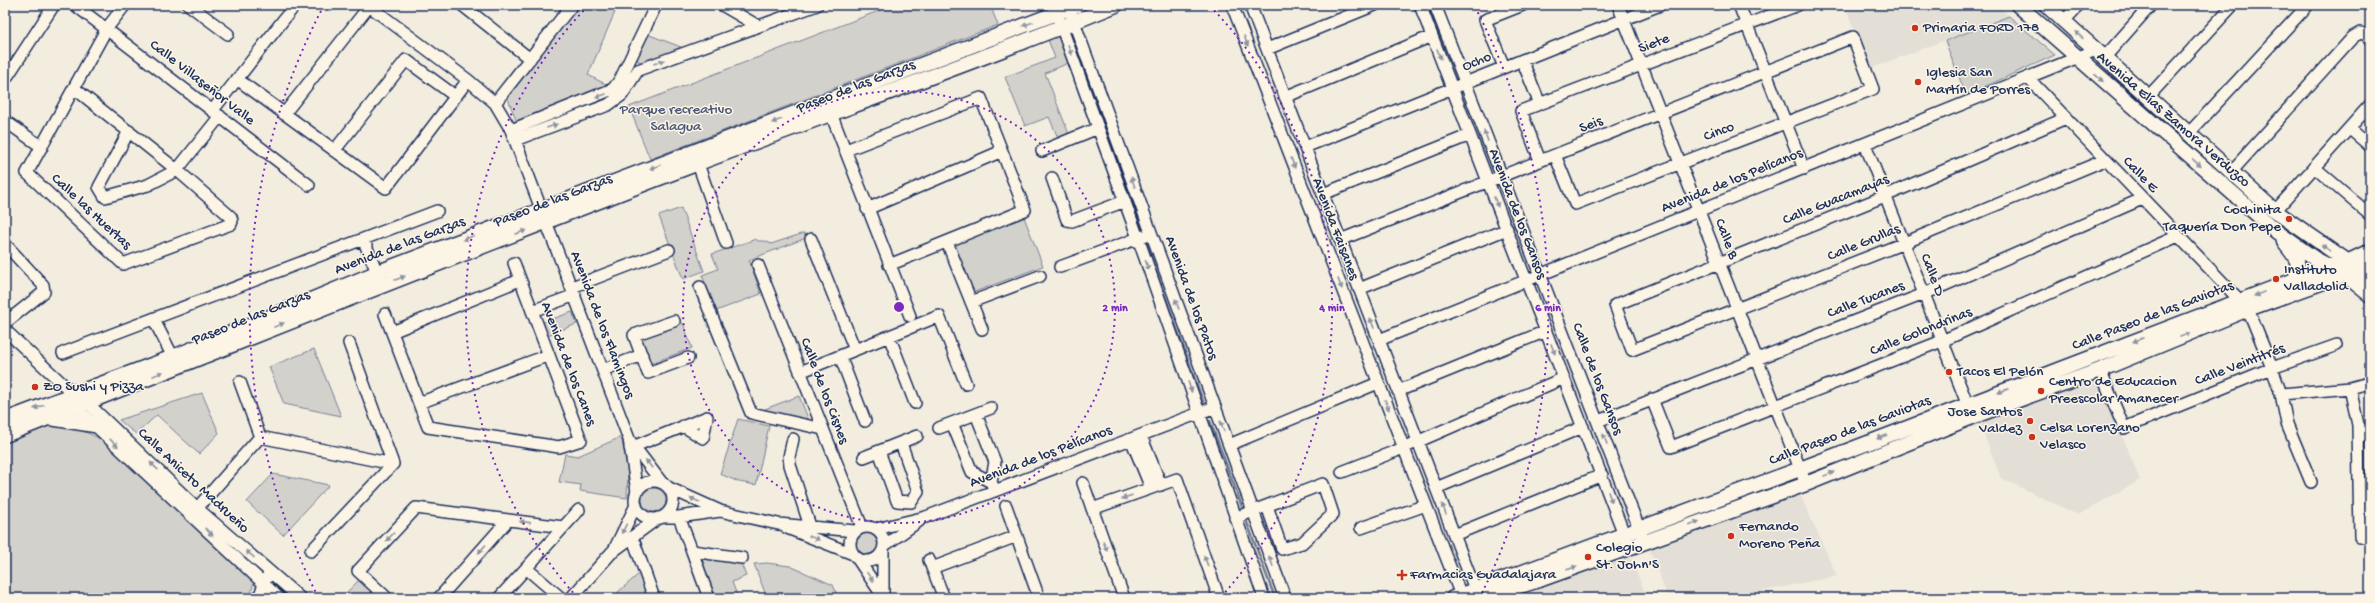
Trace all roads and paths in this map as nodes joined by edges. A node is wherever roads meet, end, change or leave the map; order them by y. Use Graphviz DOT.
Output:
graph roads {
  1 [pos="54,5"];
  2 [pos="75,5"];
  3 [pos="125,5"];
  4 [pos="189,5"];
  5 [pos="295,5"];
  6 [pos="369,5"];
  7 [pos="462,5"];
  8 [pos="571,5"];
  9 [pos="656,5"];
  10 [pos="722,5"];
  11 [pos="817,5"];
  12 [pos="1116,5"];
  13 [pos="1232,5"];
  14 [pos="1250,5"];
  15 [pos="1375,5"];
  16 [pos="1420,5"];
  17 [pos="1435,5"];
  18 [pos="1523,5"];
  19 [pos="1618,5"];
  20 [pos="1660,5"];
  21 [pos="1739,5"];
  22 [pos="1798,5"];
  23 [pos="2018,5"];
  24 [pos="2046,5"];
  25 [pos="2079,5"];
  26 [pos="2151,5"];
  27 [pos="2233,5"];
  28 [pos="2308,5"];
  29 [pos="1502,9"];
  30 [pos="1068,15"];
  31 [pos="1624,20"];
  32 [pos="2064,21"];
  33 [pos="1747,24"];
  34 [pos="758,26"];
  35 [pos="107,28"];
  36 [pos="228,34"];
  37 [pos="1432,36"];
  38 [pos="2370,39"];
  39 [pos="1267,49"];
  40 [pos="2100,54"];
  41 [pos="2076,58"];
  42 [pos="530,59"];
  43 [pos="1522,60"];
  44 [pos="1641,65"];
  45 [pos="1504,67"];
  46 [pos="1766,72"];
  47 [pos="2028,78"];
  48 [pos="5,80"];
  49 [pos="237,80"];
  50 [pos="468,80"];
  51 [pos="624,82"];
  52 [pos="1466,83"];
  53 [pos="74,88"];
  54 [pos="1452,88"];
  55 [pos="1873,89"];
  56 [pos="455,96"];
  57 [pos="1285,97"];
  58 [pos="2148,97"];
  59 [pos="495,103"];
  60 [pos="1540,104"];
  61 [pos="2370,104"];
  62 [pos="829,109"];
  63 [pos="217,113"];
  64 [pos="284,114"];
  65 [pos="1661,114"];
  66 [pos="2066,118"];
  67 [pos="5,121"];
  68 [pos="1784,123"];
  69 [pos="1098,128"];
  70 [pos="2350,129"];
  71 [pos="129,131"];
  72 [pos="2189,133"];
  73 [pos="1470,134"];
  74 [pos="513,135"];
  75 [pos="1865,144"];
  76 [pos="2370,146"];
  77 [pos="42,147"];
  78 [pos="1304,147"];
  79 [pos="334,150"];
  80 [pos="846,150"];
  81 [pos="1002,151"];
  82 [pos="1042,151"];
  83 [pos="1555,156"];
  84 [pos="2105,160"];
  85 [pos="1540,161"];
  86 [pos="1680,163"];
  87 [pos="698,164"];
  88 [pos="1804,168"];
  89 [pos="2314,168"];
  90 [pos="177,170"];
  91 [pos="2231,172"];
  92 [pos="1502,176"];
  93 [pos="1052,178"];
  94 [pos="1488,182"];
  95 [pos="309,185"];
  96 [pos="1323,194"];
  97 [pos="1885,196"];
  98 [pos="2142,199"];
  99 [pos="1124,201"];
  100 [pos="867,209"];
  101 [pos="437,211"];
  102 [pos="1699,211"];
  103 [pos="2275,212"];
  104 [pos="2370,215"];
  105 [pos="545,216"];
  106 [pos="1507,229"];
  107 [pos="2277,232"];
  108 [pos="1151,233"];
  109 [pos="2178,236"];
  110 [pos="1138,238"];
  111 [pos="363,239"];
  112 [pos="811,239"];
  113 [pos="1340,240"];
  114 [pos="947,242"];
  115 [pos="726,243"];
  116 [pos="5,244"];
  117 [pos="1904,244"];
  118 [pos="669,250"];
  119 [pos="2362,262"];
  120 [pos="514,263"];
  121 [pos="1719,263"];
  122 [pos="758,265"];
  123 [pos="889,265"];
  124 [pos="1060,266"];
  125 [pos="2331,266"];
  126 [pos="1540,275"];
  127 [pos="1040,276"];
  128 [pos="380,279"];
  129 [pos="520,280"];
  130 [pos="1527,280"];
  131 [pos="2295,280"];
  132 [pos="700,288"];
  133 [pos="1359,289"];
  134 [pos="575,294"];
  135 [pos="1924,294"];
  136 [pos="2370,294"];
  137 [pos="971,302"];
  138 [pos="2244,305"];
  139 [pos="1738,310"];
  140 [pos="385,314"];
  141 [pos="534,315"];
  142 [pos="910,316"];
  143 [pos="154,320"];
  144 [pos="674,321"];
  145 [pos="5,323"];
  146 [pos="982,329"];
  147 [pos="5,330"];
  148 [pos="1546,331"];
  149 [pos="392,332"];
  150 [pos="889,336"];
  151 [pos="1379,340"];
  152 [pos="1942,341"];
  153 [pos="349,344"];
  154 [pos="2337,345"];
  155 [pos="855,350"];
  156 [pos="1632,350"];
  157 [pos="64,353"];
  158 [pos="549,355"];
  159 [pos="840,356"];
  160 [pos="173,357"];
  161 [pos="642,357"];
  162 [pos="688,358"];
  163 [pos="1756,358"];
  164 [pos="2272,368"];
  165 [pos="2100,370"];
  166 [pos="604,372"];
  167 [pos="800,372"];
  168 [pos="1564,378"];
  169 [pos="240,382"];
  170 [pos="1378,382"];
  171 [pos="966,384"];
  172 [pos="2365,384"];
  173 [pos="2350,388"];
  174 [pos="1398,391"];
  175 [pos="2281,394"];
  176 [pos="74,397"];
  177 [pos="1652,399"];
  178 [pos="419,403"];
  179 [pos="915,403"];
  180 [pos="1776,406"];
  181 [pos="1215,407"];
  182 [pos="991,408"];
  183 [pos="1970,411"];
  184 [pos="976,414"];
  185 [pos="1199,414"];
  186 [pos="50,418"];
  187 [pos="5,420"];
  188 [pos="865,420"];
  189 [pos="1598,421"];
  190 [pos="952,423"];
  191 [pos="94,425"];
  192 [pos="2358,425"];
  193 [pos="684,426"];
  194 [pos="1583,426"];
  195 [pos="939,428"];
  196 [pos="823,429"];
  197 [pos="5,436"];
  198 [pos="917,436"];
  199 [pos="260,437"];
  200 [pos="1136,437"];
  201 [pos="2370,438"];
  202 [pos="793,439"];
  203 [pos="1418,441"];
  204 [pos="901,443"];
  205 [pos="631,445"];
  206 [pos="1229,445"];
  207 [pos="1404,448"];
  208 [pos="879,451"];
  209 [pos="864,457"];
  210 [pos="393,464"];
  211 [pos="1800,469"];
  212 [pos="1342,472"];
  213 [pos="1602,475"];
  214 [pos="2311,482"];
  215 [pos="1083,483"];
  216 [pos="1806,484"];
  217 [pos="666,485"];
  218 [pos="1156,486"];
  219 [pos="993,487"];
  220 [pos="1436,488"];
  221 [pos="637,492"];
  222 [pos="911,502"];
  223 [pos="636,505"];
  224 [pos="1426,505"];
  225 [pos="1006,506"];
  226 [pos="1267,506"];
  227 [pos="1092,509"];
  228 [pos="578,510"];
  229 [pos="720,511"];
  230 [pos="1253,511"];
  231 [pos="194,512"];
  232 [pos="679,517"];
  233 [pos="661,518"];
  234 [pos="1235,518"];
  235 [pos="920,519"];
  236 [pos="508,520"];
  237 [pos="778,524"];
  238 [pos="810,526"];
  239 [pos="563,527"];
  240 [pos="1361,528"];
  241 [pos="858,529"];
  242 [pos="876,529"];
  243 [pos="1454,535"];
  244 [pos="1642,535"];
  245 [pos="1017,536"];
  246 [pos="2370,536"];
  247 [pos="633,539"];
  248 [pos="1627,540"];
  249 [pos="884,547"];
  250 [pos="311,551"];
  251 [pos="612,552"];
  252 [pos="692,552"];
  253 [pos="855,556"];
  254 [pos="742,558"];
  255 [pos="526,568"];
  256 [pos="271,571"];
  257 [pos="263,583"];
  258 [pos="1478,596"];
  259 [pos="883,597"];
  260 [pos="1459,597"];
  261 [pos="259,598"];
  262 [pos="279,598"];
  263 [pos="300,598"];
  264 [pos="387,598"];
  265 [pos="439,598"];
  266 [pos="499,598"];
  267 [pos="561,598"];
  268 [pos="571,598"];
  269 [pos="654,598"];
  270 [pos="709,598"];
  271 [pos="944,598"];
  272 [pos="1039,598"];
  273 [pos="1124,598"];
  274 [pos="1219,598"];
  275 [pos="1264,598"];
  276 [pos="1285,598"];
  1 -- 48 [label="street"];
  2 -- 35 [label="street, Calle Villaseñor Valle"];
  3 -- 35 [label="street, Calle las Huertas"];
  4 -- 36 [label="street"];
  5 -- 49 [label="street"];
  6 -- 50 [label="street, Avenida de los Flamingos"];
  6 -- 64 [label="street"];
  7 -- 42 [label="street"];
  8 -- 42 [label="street"];
  9 -- 51 [label="street"];
  10 -- 34 [label="street"];
  11 -- 34 [label="street"];
  12 -- 30 [label="main road"];
  13 -- 170 [label="street, Avenida Faisanes, one-way"];
  14 -- 39 [label="street, Avenida Faisanes"];
  15 -- 39 [label="street"];
  16 -- 37 [label="street, Avenida de los Gansos"];
  17 -- 52 [label="street, Calle de los Gansos"];
  18 -- 29 [label="street"];
  19 -- 31 [label="street, Calle B"];
  20 -- 31 [label="street, Ocho"];
  21 -- 33 [label="street"];
  22 -- 33 [label="street, Siete"];
  23 -- 41 [label="main road, Avenida Elías Zamora Verduzco"];
  24 -- 32 [label="main road, Avenida Elías Zamora Verduzco"];
  25 -- 32 [label="street"];
  26 -- 40 [label="street"];
  27 -- 58 [label="street"];
  28 -- 72 [label="street"];
  29 -- 45 [label="street"];
  30 -- 62 [label="main road, Avenida de las Garzas"];
  30 -- 69 [label="street, Avenida de los Patos, one-way"];
  108 -- 30 [label="street, Avenida de los Patos, one-way"];
  31 -- 43 [label="street, Ocho"];
  31 -- 44 [label="street, Calle B"];
  40 -- 32 [label="main road, Avenida Elías Zamora Verduzco, one-way"];
  33 -- 44 [label="street, Siete"];
  33 -- 46 [label="street"];
  51 -- 34 [label="street, one-way"];
  35 -- 53 [label="street, Calle las Huertas"];
  35 -- 63 [label="street, Calle Villaseñor Valle"];
  37 -- 54 [label="street, Avenida de los Gansos, one-way"];
  37 -- 57 [label="street"];
  38 -- 91 [label="street"];
  39 -- 57 [label="street, Avenida Faisanes"];
  40 -- 41 [label="street, Avenida de los Pelícanos"];
  40 -- 58 [label="main road, Avenida Elías Zamora Verduzco"];
  41 -- 47 [label="street, Avenida de los Pelícanos"];
  41 -- 107 [label="main road, Avenida Elías Zamora Verduzco, one-way"];
  42 -- 59 [label="street"];
  43 -- 45 [label="street, Ocho"];
  43 -- 60 [label="street"];
  44 -- 60 [label="street, Siete"];
  44 -- 65 [label="street, Calle B"];
  45 -- 52 [label="street, Ocho"];
  46 -- 55 [label="street, Seis"];
  46 -- 65 [label="street, Seis"];
  46 -- 68 [label="street"];
  47 -- 66 [label="street, Calle E"];
  47 -- 75 [label="street, Avenida de los Pelícanos"];
  49 -- 63 [label="street"];
  49 -- 64 [label="street"];
  50 -- 56 [label="street"];
  50 -- 59 [label="street, Avenida de los Flamingos"];
  51 -- 74 [label="street"];
  52 -- 54 [label="street, Ocho"];
  92 -- 52 [label="street, Calle de los Gansos, one-way"];
  53 -- 71 [label="street"];
  53 -- 77 [label="street, Calle las Huertas"];
  54 -- 73 [label="street, Avenida de los Gansos"];
  54 -- 78 [label="street, Ocho"];
  55 -- 68 [label="street, Cinco"];
  56 -- 79 [label="street"];
  56 -- 79 [label="street"];
  57 -- 78 [label="street, Avenida Faisanes"];
  58 -- 72 [label="main road, Avenida Elías Zamora Verduzco"];
  59 -- 74 [label="street, Avenida de los Flamingos"];
  60 -- 85 [label="street, Siete"];
  61 -- 70 [label="street"];
  62 -- 80 [label="street"];
  62 -- 87 [label="main road, Paseo de las Garzas"];
  62 -- 105 [label="main road, Avenida de las Garzas, one-way"];
  63 -- 90 [label="street"];
  63 -- 95 [label="street, Calle Villaseñor Valle"];
  64 -- 79 [label="street"];
  65 -- 83 [label="street, Seis"];
  65 -- 86 [label="street, Calle B"];
  66 -- 84 [label="street, Calle E"];
  66 -- 97 [label="street, Calle Guacamayas"];
  67 -- 77 [label="street"];
  68 -- 86 [label="street, Cinco"];
  68 -- 88 [label="street"];
  69 -- 82 [label="street"];
  69 -- 99 [label="street, Avenida de los Patos"];
  70 -- 76 [label="street"];
  70 -- 89 [label="street"];
  71 -- 90 [label="street"];
  71 -- 90 [label="street"];
  72 -- 91 [label="main road, Avenida Elías Zamora Verduzco"];
  73 -- 94 [label="street, Avenida de los Gansos"];
  73 -- 96 [label="street"];
  74 -- 105 [label="street, Avenida de los Flamingos"];
  75 -- 88 [label="street, Avenida de los Pelícanos"];
  75 -- 97 [label="street, Calle D"];
  77 -- 90 [label="street, Calle las Huertas"];
  78 -- 96 [label="street, Avenida Faisanes"];
  80 -- 81 [label="street"];
  80 -- 100 [label="street"];
  81 -- 100 [label="street"];
  81 -- 114 [label="street"];
  83 -- 85 [label="street, Seis"];
  83 -- 86 [label="street, Cinco"];
  84 -- 98 [label="street, Calle E"];
  84 -- 117 [label="street, Calle Grullas"];
  85 -- 92 [label="street, Seis"];
  86 -- 102 [label="street, Calle B"];
  87 -- 105 [label="main road, Paseo de las Garzas"];
  87 -- 115 [label="street"];
  88 -- 102 [label="street, Avenida de los Pelícanos"];
  89 -- 103 [label="street"];
  89 -- 104 [label="street"];
  91 -- 103 [label="main road, Avenida Elías Zamora Verduzco"];
  92 -- 94 [label="street, Seis"];
  92 -- 126 [label="street, Calle de los Gansos"];
  93 -- 99 [label="street"];
  94 -- 106 [label="street, Avenida de los Gansos, one-way"];
  94 -- 113 [label="street, Seis"];
  96 -- 113 [label="street, Avenida Faisanes"];
  97 -- 117 [label="street, Calle D"];
  97 -- 121 [label="street, Calle Guacamayas"];
  98 -- 109 [label="street, Calle E"];
  98 -- 135 [label="street, Calle Tucanes"];
  99 -- 110 [label="street, Avenida de los Patos"];
  100 -- 123 [label="street"];
  101 -- 111 [label="street"];
  102 -- 121 [label="street, Calle B"];
  102 -- 126 [label="street, Avenida de los Pelícanos"];
  119 -- 103 [label="main road, Avenida Elías Zamora Verduzco, one-way"];
  105 -- 128 [label="main road, Avenida de las Garzas"];
  105 -- 134 [label="street, Avenida de los Flamingos"];
  106 -- 130 [label="street, Avenida de los Gansos"];
  106 -- 133 [label="street"];
  107 -- 125 [label="main road, Avenida Elías Zamora Verduzco"];
  107 -- 131 [label="main road"];
  108 -- 110 [label="street"];
  181 -- 108 [label="street, Avenida de los Patos, one-way"];
  109 -- 138 [label="street, Calle E"];
  109 -- 152 [label="street, Calle Golondrinas"];
  110 -- 124 [label="street"];
  110 -- 185 [label="street, Avenida de los Patos, one-way"];
  111 -- 128 [label="street"];
  111 -- 143 [label="street"];
  112 -- 155 [label="street"];
  113 -- 133 [label="street, Avenida Faisanes"];
  114 -- 123 [label="street"];
  114 -- 137 [label="street"];
  116 -- 145 [label="street"];
  117 -- 135 [label="street, Calle D"];
  117 -- 139 [label="street, Calle Grullas"];
  118 -- 134 [label="street"];
  119 -- 125 [label="main road, Avenida Elías Zamora Verduzco"];
  119 -- 136 [label="main road, Avenida Elías Zamora Verduzco"];
  119 -- 138 [label="main road, Calle Paseo de las Gaviotas"];
  120 -- 129 [label="street, Avenida de los Canes"];
  121 -- 139 [label="street, Calle B"];
  121 -- 156 [label="street, Calle Guacamayas"];
  122 -- 167 [label="street, Calle de los Cisnes"];
  123 -- 142 [label="street"];
  125 -- 131 [label="main road, Calle Paseo de las Gaviotas"];
  126 -- 130 [label="street, Avenida de los Pelícanos"];
  126 -- 189 [label="street, Calle de los Gansos"];
  127 -- 137 [label="street"];
  128 -- 160 [label="main road, Avenida de las Garzas"];
  176 -- 128 [label="main road, Paseo de las Garzas, one-way"];
  129 -- 141 [label="street, Avenida de los Canes"];
  129 -- 149 [label="street"];
  130 -- 148 [label="street, Avenida de los Gansos"];
  130 -- 151 [label="street, Avenida de los Pelícanos"];
  131 -- 138 [label="main road, Calle Paseo de las Gaviotas, one-way"];
  132 -- 196 [label="street"];
  151 -- 133 [label="street, Avenida Faisanes, one-way"];
  134 -- 141 [label="street"];
  134 -- 166 [label="street, Avenida de los Flamingos"];
  135 -- 152 [label="street, Calle D"];
  135 -- 163 [label="street, Calle Tucanes"];
  137 -- 146 [label="street"];
  138 -- 164 [label="street"];
  165 -- 138 [label="main road, Calle Paseo de las Gaviotas, one-way"];
  138 -- 183 [label="main road, Calle Paseo de las Gaviotas, one-way"];
  139 -- 156 [label="street, Calle Grullas"];
  139 -- 163 [label="street, Calle B"];
  140 -- 149 [label="street, Avenida de los Canes"];
  141 -- 158 [label="street, Avenida de los Canes"];
  143 -- 157 [label="street"];
  143 -- 160 [label="street"];
  144 -- 161 [label="street"];
  147 -- 176 [label="street, Calle Aniceto Madrueño"];
  148 -- 168 [label="street, Avenida de los Gansos, one-way"];
  148 -- 174 [label="street"];
  149 -- 178 [label="street, Avenida de los Canes"];
  150 -- 155 [label="street"];
  150 -- 171 [label="street"];
  150 -- 179 [label="street"];
  151 -- 174 [label="street, Avenida Faisanes"];
  152 -- 180 [label="street, Calle Golondrinas"];
  152 -- 183 [label="street, Calle D"];
  153 -- 210 [label="street"];
  154 -- 164 [label="street, Calle Veintitrés"];
  155 -- 159 [label="street"];
  158 -- 178 [label="street"];
  158 -- 178 [label="street, Avenida de los Canes"];
  159 -- 167 [label="street"];
  159 -- 188 [label="street"];
  160 -- 176 [label="main road, Avenida de las Garzas"];
  161 -- 162 [label="street"];
  161 -- 166 [label="street"];
  163 -- 177 [label="street, Calle Tucanes"];
  163 -- 180 [label="street, Calle B"];
  164 -- 165 [label="street, Calle Veintitrés"];
  164 -- 175 [label="street"];
  165 -- 183 [label="main road, Calle Paseo de las Gaviotas"];
  166 -- 205 [label="street, Avenida de los Flamingos"];
  167 -- 196 [label="street, Calle de los Cisnes"];
  168 -- 194 [label="street, Avenida de los Gansos"];
  168 -- 203 [label="street"];
  169 -- 199 [label="street"];
  170 -- 206 [label="street"];
  170 -- 207 [label="street, Avenida Faisanes, one-way"];
  172 -- 173 [label="street"];
  173 -- 175 [label="street"];
  173 -- 192 [label="street"];
  174 -- 203 [label="street, Avenida Faisanes"];
  175 -- 214 [label="street"];
  176 -- 186 [label="main road, Paseo de las Garzas"];
  176 -- 187 [label="main road, Paseo de las Garzas, one-way"];
  176 -- 191 [label="street, Calle Aniceto Madrueño"];
  231 -- 176 [label="street, Calle Aniceto Madrueño, one-way"];
  177 -- 180 [label="street, Calle Golondrinas"];
  177 -- 189 [label="street, Calle Tucanes"];
  180 -- 211 [label="street, Calle B"];
  181 -- 185 [label="street, Avenida de los Pelícanos"];
  206 -- 181 [label="street, Avenida de los Patos, one-way"];
  182 -- 184 [label="street"];
  183 -- 211 [label="main road, Calle Paseo de las Gaviotas, one-way"];
  216 -- 183 [label="main road, Calle Paseo de las Gaviotas, one-way"];
  184 -- 190 [label="street"];
  184 -- 219 [label="street"];
  185 -- 200 [label="street, Avenida de los Pelícanos"];
  185 -- 234 [label="street, Avenida de los Patos"];
  186 -- 191 [label="main road"];
  186 -- 197 [label="main road, Paseo de las Garzas"];
  244 -- 189 [label="street, Calle de los Gansos, one-way"];
  190 -- 195 [label="street"];
  190 -- 219 [label="street"];
  191 -- 231 [label="street, Calle Aniceto Madrueño, one-way"];
  192 -- 201 [label="street"];
  192 -- 246 [label="street"];
  193 -- 205 [label="street"];
  194 -- 213 [label="street, Avenida de los Gansos"];
  194 -- 220 [label="street"];
  196 -- 241 [label="street, Calle de los Cisnes"];
  198 -- 204 [label="street"];
  199 -- 210 [label="street"];
  199 -- 231 [label="street"];
  200 -- 218 [label="street"];
  200 -- 219 [label="street, Avenida de los Pelícanos"];
  202 -- 238 [label="street"];
  203 -- 207 [label="street"];
  203 -- 220 [label="street, Avenida Faisanes"];
  204 -- 208 [label="street"];
  204 -- 222 [label="street"];
  217 -- 205 [label="street, Avenida de los Flamingos, one-way"];
  205 -- 221 [label="street, Avenida de los Flamingos"];
  206 -- 230 [label="street, Avenida de los Patos"];
  207 -- 212 [label="street"];
  207 -- 224 [label="street, Avenida Faisanes"];
  208 -- 209 [label="street"];
  208 -- 222 [label="street"];
  210 -- 250 [label="street"];
  211 -- 216 [label="street, Calle B"];
  211 -- 244 [label="main road, Calle Paseo de las Gaviotas"];
  213 -- 243 [label="street"];
  213 -- 248 [label="street, Avenida de los Gansos, one-way"];
  215 -- 227 [label="street"];
  244 -- 216 [label="main road, Calle Paseo de las Gaviotas, one-way"];
  217 -- 221 [label="street"];
  229 -- 217 [label="street, Avenida de los Flamingos, one-way"];
  217 -- 233 [label="street"];
  218 -- 227 [label="street, one-way"];
  274 -- 218 [label="street, one-way"];
  219 -- 235 [label="street, Avenida de los Pelícanos"];
  243 -- 220 [label="street, Avenida Faisanes, one-way"];
  221 -- 223 [label="street"];
  222 -- 235 [label="street"];
  223 -- 233 [label="street"];
  223 -- 251 [label="street, one-way"];
  224 -- 240 [label="street"];
  224 -- 260 [label="street, Avenida Faisanes"];
  225 -- 245 [label="street"];
  226 -- 226 [label="street"];
  226 -- 230 [label="street"];
  227 -- 273 [label="street, one-way"];
  228 -- 239 [label="street"];
  229 -- 232 [label="street"];
  229 -- 237 [label="street"];
  230 -- 234 [label="street"];
  276 -- 230 [label="street, Avenida de los Patos, one-way"];
  256 -- 231 [label="street, Calle Aniceto Madrueño, one-way"];
  231 -- 257 [label="street, Calle Aniceto Madrueño, one-way"];
  232 -- 233 [label="street"];
  232 -- 252 [label="street"];
  233 -- 247 [label="street"];
  234 -- 275 [label="street, Avenida de los Patos"];
  235 -- 242 [label="street, Avenida de los Pelícanos"];
  235 -- 249 [label="street"];
  239 -- 236 [label="street, one-way"];
  236 -- 264 [label="street, one-way"];
  236 -- 265 [label="street, one-way"];
  237 -- 238 [label="street"];
  237 -- 253 [label="street, one-way"];
  238 -- 241 [label="street"];
  239 -- 255 [label="street"];
  241 -- 242 [label="street"];
  241 -- 253 [label="street"];
  242 -- 249 [label="street"];
  243 -- 258 [label="street, Avenida Faisanes"];
  244 -- 248 [label="main road, Calle Paseo de las Gaviotas"];
  245 -- 271 [label="street"];
  245 -- 272 [label="street"];
  247 -- 251 [label="street"];
  247 -- 269 [label="street"];
  248 -- 258 [label="main road, Calle Paseo de las Gaviotas"];
  249 -- 253 [label="street"];
  249 -- 259 [label="street"];
  251 -- 268 [label="street"];
  252 -- 254 [label="street"];
  252 -- 270 [label="street"];
  253 -- 259 [label="street, one-way"];
  255 -- 266 [label="street"];
  255 -- 267 [label="street"];
  256 -- 257 [label="street"];
  256 -- 263 [label="street, Calle Aniceto Madrueño"];
  257 -- 261 [label="street"];
  257 -- 262 [label="street, Calle Aniceto Madrueño"];
  258 -- 260 [label="main road, Calle Paseo de las Gaviotas"];
}
